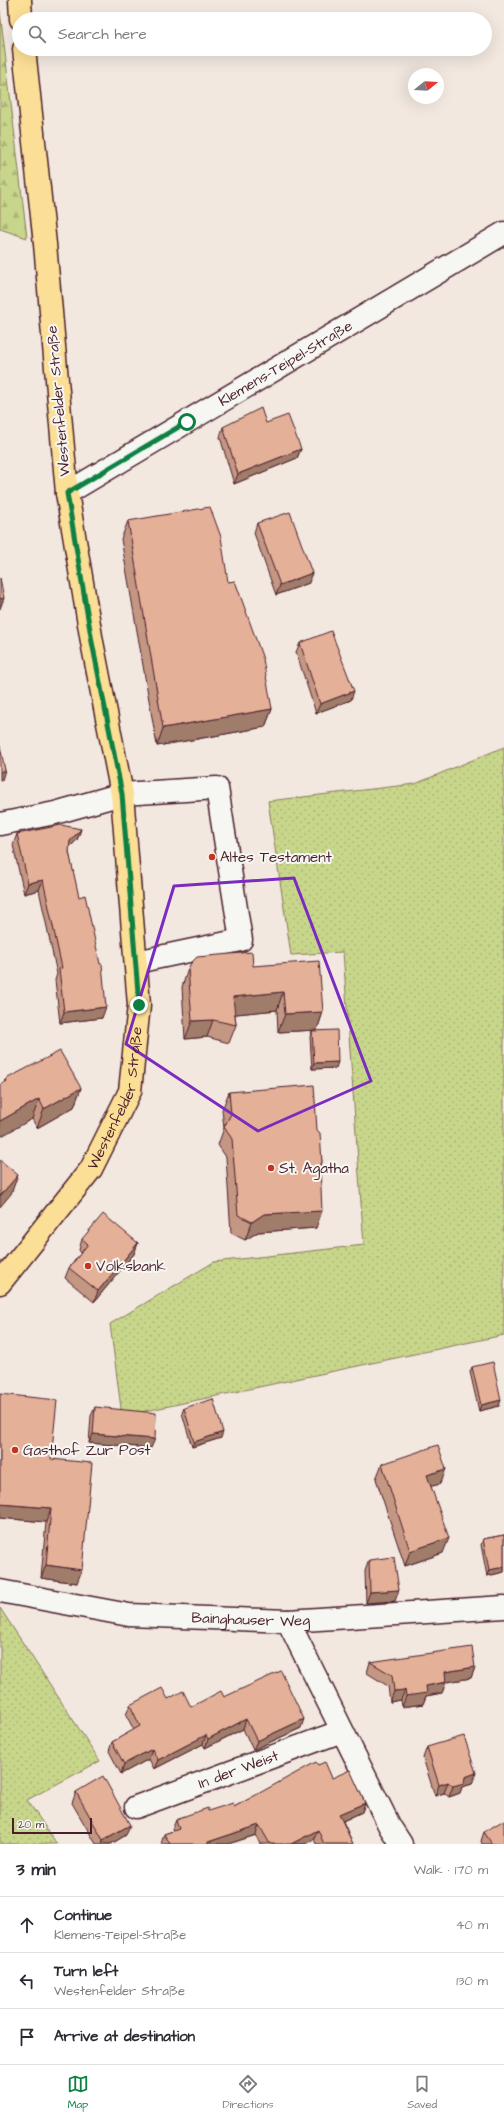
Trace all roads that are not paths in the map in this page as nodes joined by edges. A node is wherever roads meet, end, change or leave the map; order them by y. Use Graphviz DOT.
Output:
graph roads {
  1 [pos="20,0"];
  2 [pos="21,12"];
  3 [pos="25,56"];
  4 [pos="504,233"];
  5 [pos="67,493"];
  6 [pos="122,794"];
  7 [pos="0,824"];
  8 [pos="136,962"];
  9 [pos="0,1283"];
  10 [pos="0,1591"];
  11 [pos="504,1607"];
  12 [pos="288,1621"];
  13 [pos="342,1731"];
  14 [pos="136,1807"];
  15 [pos="401,1844"];
  1 -- 2 [label="main road"];
  3 -- 5 [label="main road, Westenfelder Straße"];
  4 -- 5 [label="street, Klemens-Teipel-Straße"];
  5 -- 6 [label="main road, Westenfelder Straße"];
  6 -- 7 [label="street"];
  6 -- 8 [label="main road, Westenfelder Straße"];
  6 -- 8 [label="street"];
  8 -- 9 [label="main road, Westenfelder Straße"];
  10 -- 12 [label="street, Bainghauser Weg"];
  11 -- 12 [label="street, Bainghauser Weg"];
  12 -- 13 [label="street"];
  13 -- 14 [label="street, In der Weist"];
  13 -- 15 [label="street"];
}
